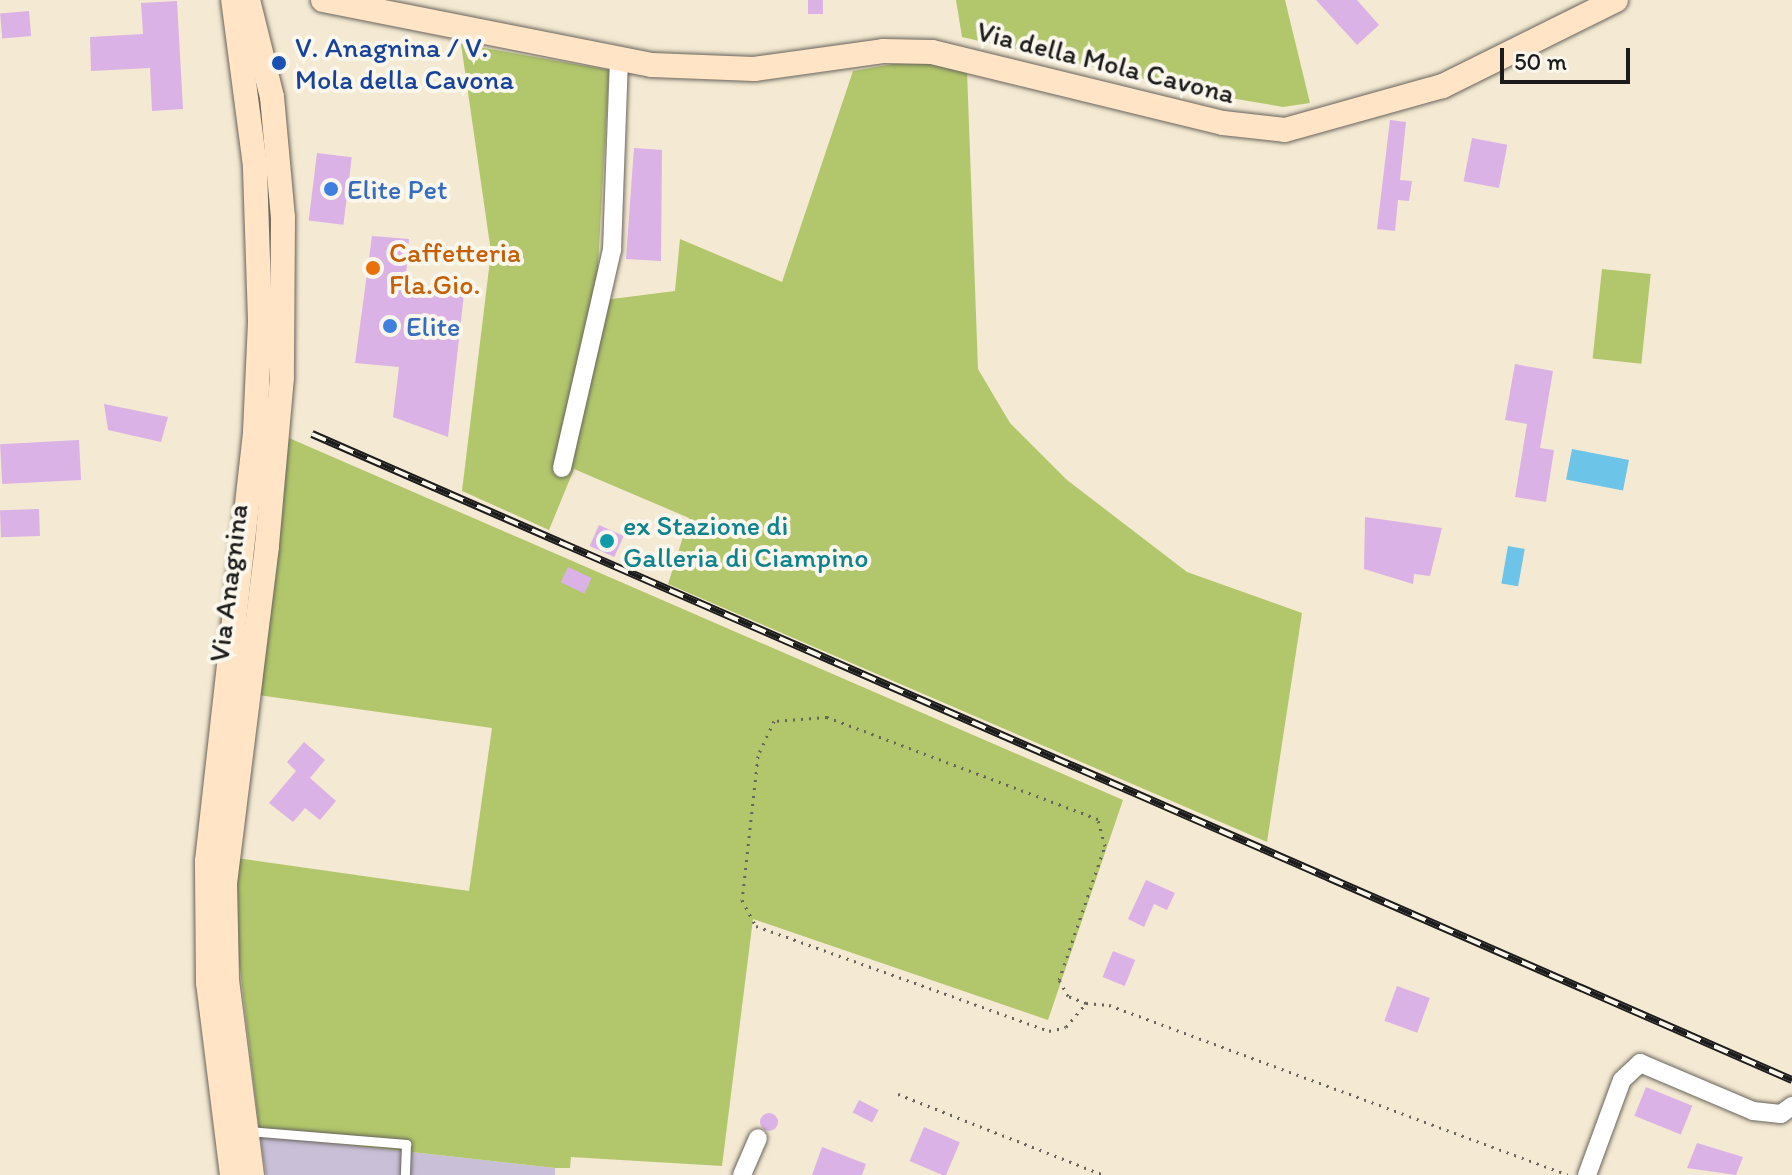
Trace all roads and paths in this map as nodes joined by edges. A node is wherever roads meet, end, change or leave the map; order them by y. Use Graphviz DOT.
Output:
graph roads {
  1 [pos="233,0"];
  2 [pos="248,0"];
  3 [pos="323,0"];
  4 [pos="1616,0"];
  5 [pos="619,62"];
  6 [pos="271,282"];
  7 [pos="562,468"];
  8 [pos="1086,1003"];
  9 [pos="898,1094"];
  10 [pos="1792,1106"];
  11 [pos="245,1130"];
  12 [pos="758,1138"];
  13 [pos="232,1175"];
  14 [pos="252,1175"];
  15 [pos="405,1175"];
  16 [pos="742,1175"];
  17 [pos="1104,1175"];
  18 [pos="1568,1175"];
  19 [pos="1587,1175"];
  1 -- 6 [label="main road, Via Anagnina"];
  2 -- 6 [label="main road, Via Anagnina"];
  3 -- 5 [label="main road, Via della Mola Cavona"];
  4 -- 5 [label="main road, Via della Mola Cavona"];
  5 -- 7 [label="street"];
  6 -- 11 [label="main road, Via Anagnina"];
  6 -- 13 [label="main road, Via Anagnina"];
  8 -- 8 [label="path"];
  8 -- 18 [label="path"];
  9 -- 17 [label="path"];
  10 -- 19 [label="street"];
  11 -- 14 [label="main road, Via Anagnina"];
  11 -- 15 [label="lane"];
  12 -- 16 [label="street"];
}
